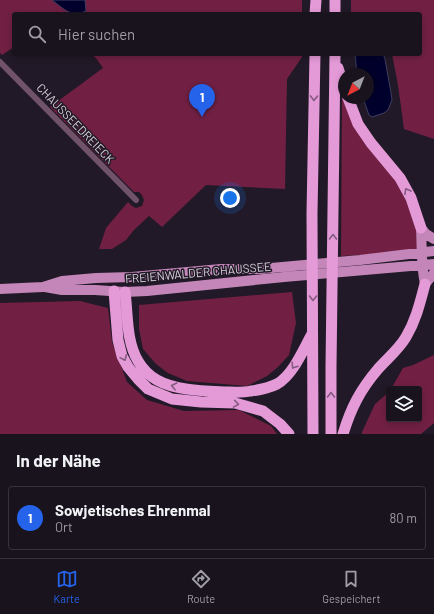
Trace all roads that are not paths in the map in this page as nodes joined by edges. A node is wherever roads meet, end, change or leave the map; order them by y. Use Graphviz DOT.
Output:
graph roads {
  1 [pos="316,0"];
  2 [pos="335,0"];
  3 [pos="315,12"];
  4 [pos="335,12"];
  5 [pos="315,56"];
  6 [pos="335,57"];
  7 [pos="0,62"];
  8 [pos="338,68"];
  9 [pos="350,104"];
  10 [pos="136,200"];
  11 [pos="421,228"];
  12 [pos="434,239"];
  13 [pos="434,251"];
  14 [pos="422,253"];
  15 [pos="434,264"];
  16 [pos="360,265"];
  17 [pos="422,265"];
  18 [pos="434,272"];
  19 [pos="120,284"];
  20 [pos="425,284"];
  21 [pos="43,287"];
  22 [pos="0,289"];
  23 [pos="313,332"];
  24 [pos="289,434"];
  25 [pos="313,434"];
  26 [pos="331,434"];
  27 [pos="343,434"];
  1 -- 3 [label="highway"];
  2 -- 4 [label="highway"];
  5 -- 23 [label="highway, one-way"];
  6 -- 8 [label="highway"];
  26 -- 6 [label="highway, one-way"];
  7 -- 10 [label="street, CHAUSSEEDREIECK"];
  11 -- 9 [label="highway, one-way"];
  11 -- 12 [label="main road"];
  11 -- 14 [label="main road"];
  13 -- 14 [label="main road"];
  14 -- 16 [label="main road"];
  14 -- 17 [label="main road"];
  15 -- 17 [label="main road"];
  16 -- 17 [label="main road"];
  16 -- 19 [label="main road, FREIENWALDER CHAUSSEE"];
  16 -- 19 [label="main road, FREIENWALDER CHAUSSEE"];
  17 -- 20 [label="main road"];
  18 -- 20 [label="main road"];
  19 -- 21 [label="main road, FREIENWALDER CHAUSSEE"];
  19 -- 21 [label="main road, FREIENWALDER CHAUSSEE"];
  23 -- 19 [label="highway, one-way"];
  19 -- 24 [label="highway, one-way"];
  20 -- 27 [label="highway"];
  21 -- 22 [label="main road, FREIENWALDER CHAUSSEE"];
  23 -- 25 [label="highway"];
}
